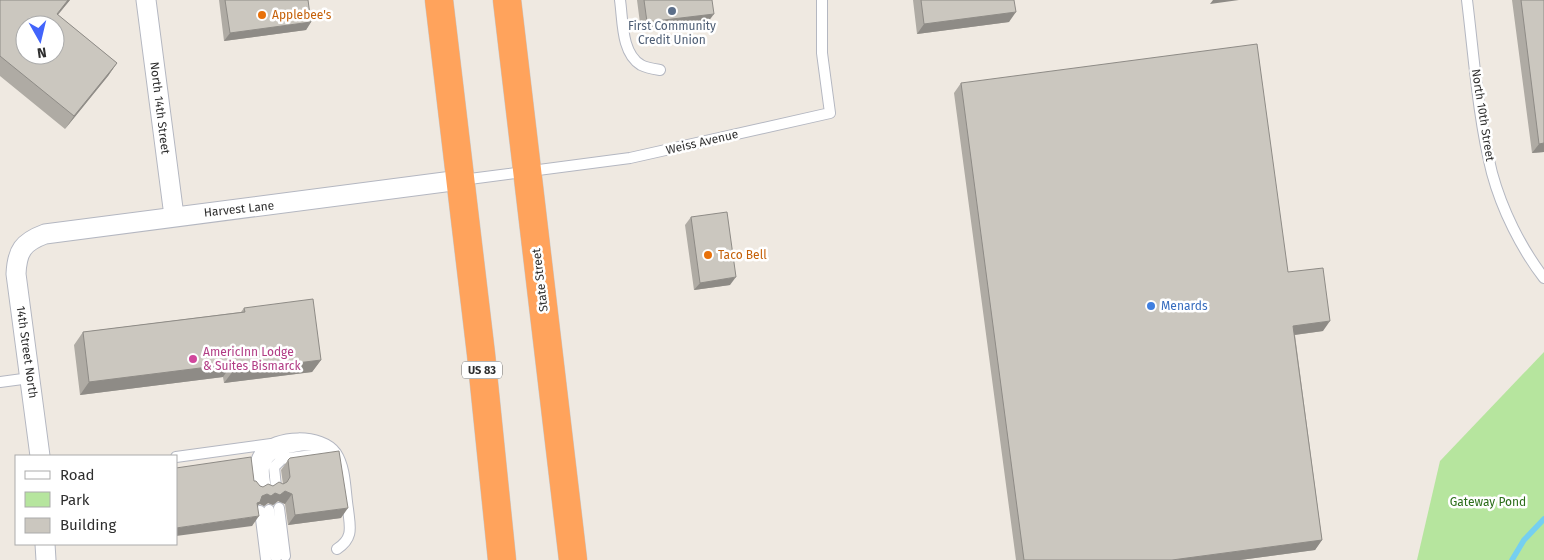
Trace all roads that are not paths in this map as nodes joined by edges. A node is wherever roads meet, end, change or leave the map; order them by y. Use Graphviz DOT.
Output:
graph roads {
  1 [pos="146,0"];
  2 [pos="439,0"];
  3 [pos="507,0"];
  4 [pos="620,0"];
  5 [pos="822,0"];
  6 [pos="1467,0"];
  7 [pos="660,70"];
  8 [pos="527,172"];
  9 [pos="460,180"];
  10 [pos="174,216"];
  11 [pos="21,248"];
  12 [pos="1544,278"];
  13 [pos="30,378"];
  14 [pos="0,382"];
  15 [pos="274,444"];
  16 [pos="332,448"];
  17 [pos="40,455"];
  18 [pos="178,457"];
  19 [pos="45,545"];
  20 [pos="337,549"];
  21 [pos="276,558"];
  22 [pos="46,560"];
  23 [pos="502,560"];
  24 [pos="573,560"];
  1 -- 10 [label="street, North 14th Street"];
  2 -- 9 [label="highway, US 83"];
  3 -- 8 [label="highway, State Street"];
  4 -- 7 [label="lane"];
  5 -- 8 [label="lane, Weiss Avenue"];
  6 -- 12 [label="lane, North 10th Street"];
  8 -- 9 [label="lane, Weiss Avenue"];
  8 -- 24 [label="highway, State Street"];
  9 -- 10 [label="street, Harvest Lane"];
  9 -- 23 [label="highway, US 83"];
  10 -- 11 [label="street, Harvest Lane"];
  11 -- 13 [label="street, 14th Street North"];
  13 -- 14 [label="lane"];
  13 -- 17 [label="street, 14th Street North"];
  15 -- 16 [label="lane"];
  15 -- 16 [label="lane"];
  15 -- 18 [label="lane"];
  16 -- 20 [label="lane"];
  19 -- 22 [label="street"];
  21 -- 21 [label="lane"];
}
